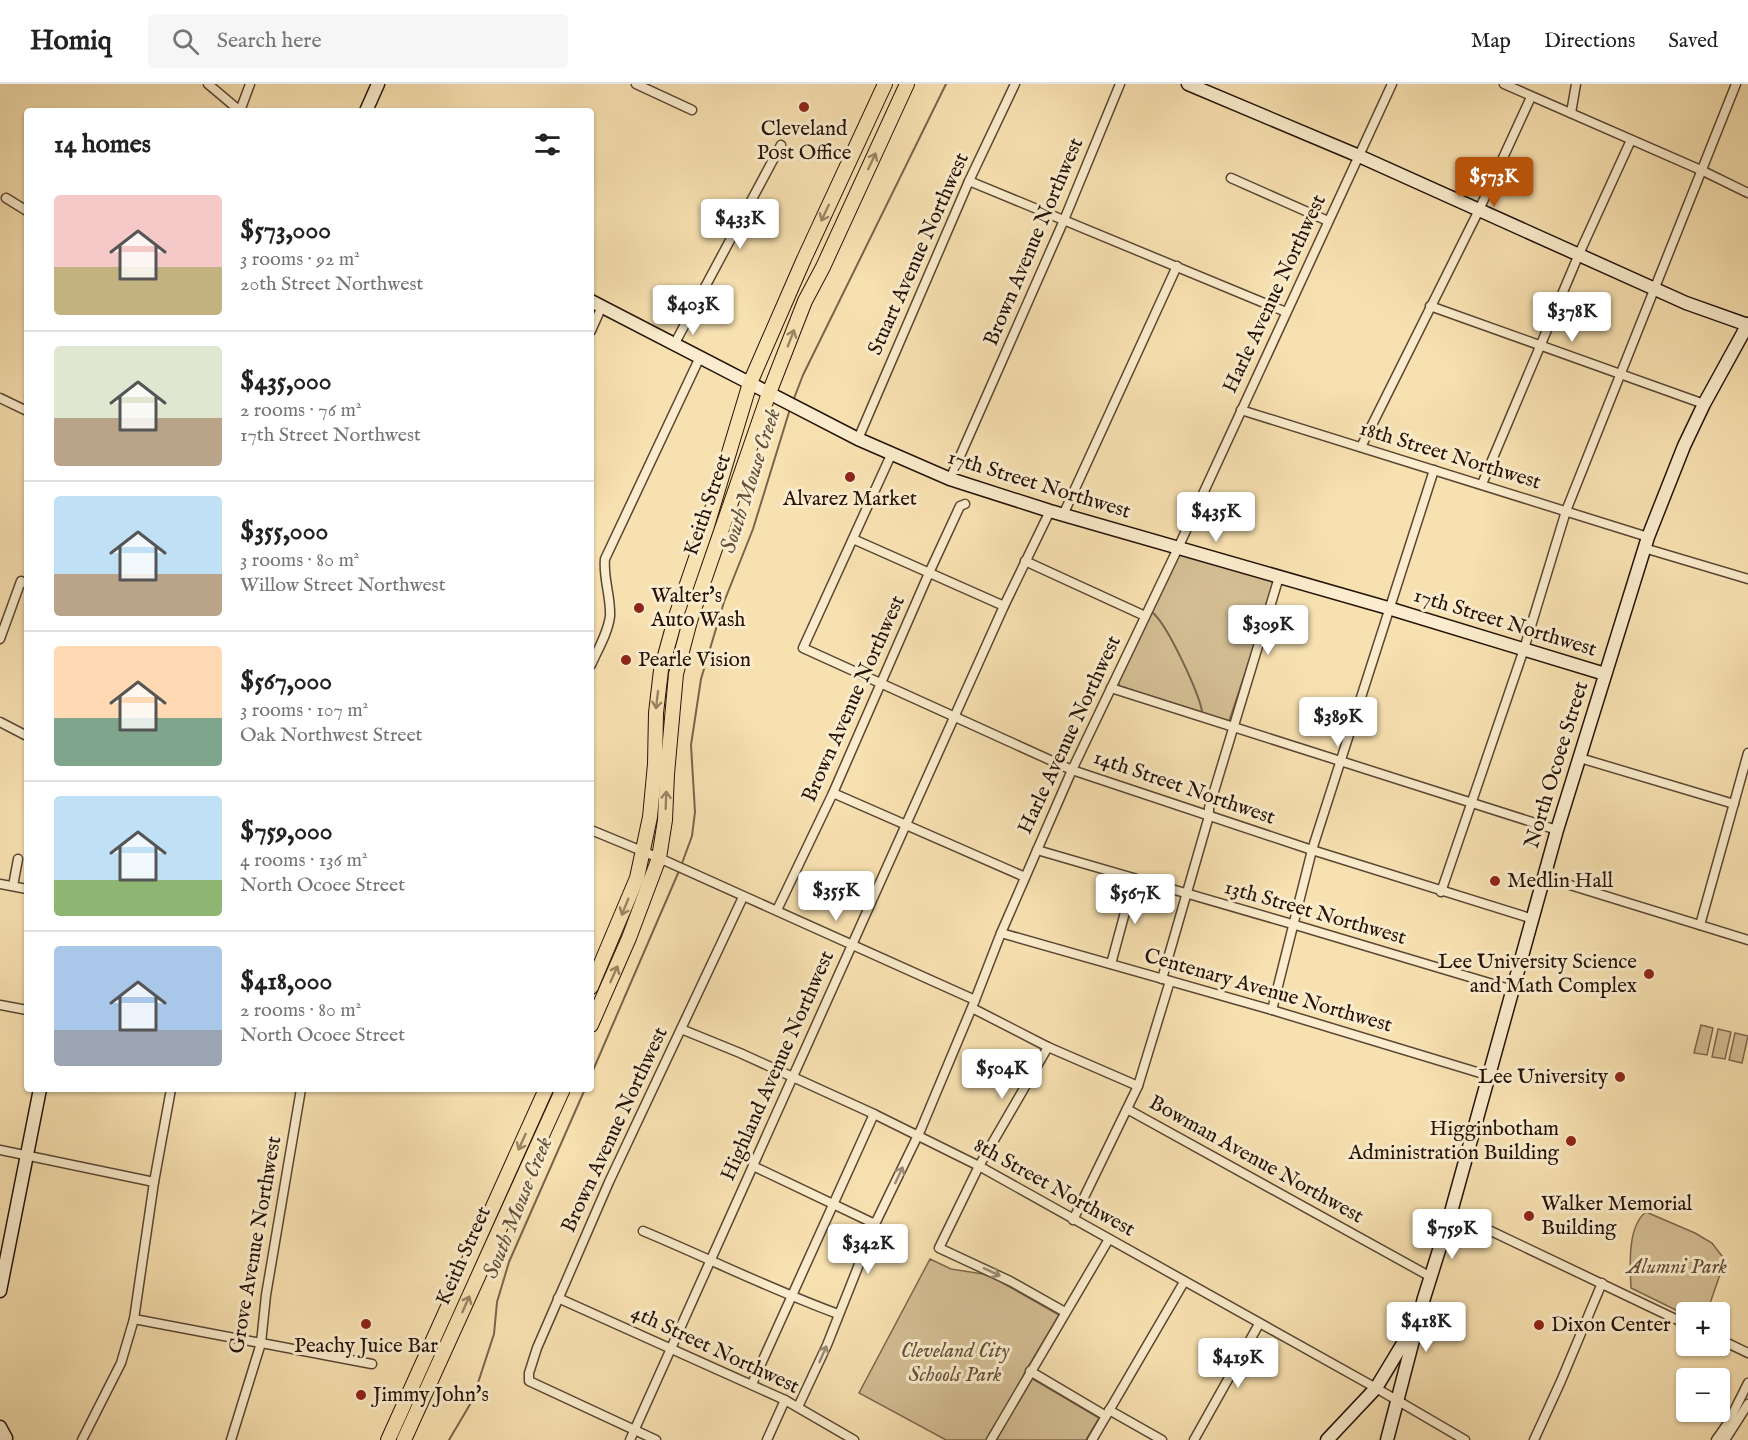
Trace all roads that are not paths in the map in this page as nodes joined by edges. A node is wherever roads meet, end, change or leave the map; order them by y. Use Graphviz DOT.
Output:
graph roads {
  1 [pos="208,84"];
  2 [pos="250,84"];
  3 [pos="378,84"];
  4 [pos="636,84"];
  5 [pos="898,84"];
  6 [pos="907,84"];
  7 [pos="1015,84"];
  8 [pos="1120,84"];
  9 [pos="1188,84"];
  10 [pos="1392,84"];
  11 [pos="1504,84"];
  12 [pos="1576,84"];
  13 [pos="1737,84"];
  14 [pos="884,85"];
  15 [pos="1531,97"];
  16 [pos="236,108"];
  17 [pos="241,108"];
  18 [pos="367,108"];
  19 [pos="692,110"];
  20 [pos="1571,113"];
  21 [pos="1631,140"];
  22 [pos="781,145"];
  23 [pos="1359,156"];
  24 [pos="1703,171"];
  25 [pos="1231,178"];
  26 [pos="840,180"];
  27 [pos="969,181"];
  28 [pos="859,188"];
  29 [pos="1748,193"];
  30 [pos="6,198"];
  31 [pos="24,209"];
  32 [pos="1479,210"];
  33 [pos="1064,220"];
  34 [pos="1328,221"];
  35 [pos="1579,254"];
  36 [pos="1177,266"];
  37 [pos="1656,290"];
  38 [pos="807,298"];
  39 [pos="597,304"];
  40 [pos="1430,306"];
  41 [pos="1286,312"];
  42 [pos="781,314"];
  43 [pos="1748,325"];
  44 [pos="675,343"];
  45 [pos="1540,346"];
  46 [pos="700,357"];
  47 [pos="1620,374"];
  48 [pos="750,383"];
  49 [pos="775,395"];
  50 [pos="0,398"];
  51 [pos="1704,404"];
  52 [pos="24,410"];
  53 [pos="1241,410"];
  54 [pos="858,439"];
  55 [pos="1361,447"];
  56 [pos="891,455"];
  57 [pos="1434,470"];
  58 [pos="950,479"];
  59 [pos="1482,484"];
  60 [pos="965,504"];
  61 [pos="1050,511"];
  62 [pos="1566,511"];
  63 [pos="1063,515"];
  64 [pos="854,539"];
  65 [pos="1646,542"];
  66 [pos="1178,548"];
  67 [pos="1025,561"];
  68 [pos="929,573"];
  69 [pos="1279,577"];
  70 [pos="1748,579"];
  71 [pos="24,582"];
  72 [pos="1004,606"];
  73 [pos="1389,608"];
  74 [pos="676,616"];
  75 [pos="1145,616"];
  76 [pos="690,621"];
  77 [pos="0,639"];
  78 [pos="1524,649"];
  79 [pos="594,659"];
  80 [pos="1605,674"];
  81 [pos="881,685"];
  82 [pos="1111,688"];
  83 [pos="954,718"];
  84 [pos="0,722"];
  85 [pos="1234,729"];
  86 [pos="24,734"];
  87 [pos="1748,753"];
  88 [pos="1580,758"];
  89 [pos="1339,762"];
  90 [pos="1072,770"];
  91 [pos="833,793"];
  92 [pos="1471,804"];
  93 [pos="1734,804"];
  94 [pos="1209,816"];
  95 [pos="905,824"];
  96 [pos="1557,830"];
  97 [pos="594,831"];
  98 [pos="1037,850"];
  99 [pos="1312,850"];
  100 [pos="643,851"];
  101 [pos="659,858"];
  102 [pos="18,859"];
  103 [pos="1025,877"];
  104 [pos="1544,878"];
  105 [pos="1134,879"];
  106 [pos="0,884"];
  107 [pos="13,886"];
  108 [pos="24,888"];
  109 [pos="1442,892"];
  110 [pos="1186,894"];
  111 [pos="743,897"];
  112 [pos="777,910"];
  113 [pos="1533,919"];
  114 [pos="1292,924"];
  115 [pos="1700,925"];
  116 [pos="1001,933"];
  117 [pos="1748,940"];
  118 [pos="852,944"];
  119 [pos="1111,964"];
  120 [pos="594,980"];
  121 [pos="1166,980"];
  122 [pos="1513,990"];
  123 [pos="974,1004"];
  124 [pos="0,1005"];
  125 [pos="24,1009"];
  126 [pos="1272,1010"];
  127 [pos="594,1018"];
  128 [pos="681,1029"];
  129 [pos="1048,1047"];
  130 [pos="1490,1076"];
  131 [pos="793,1078"];
  132 [pos="1138,1086"];
  133 [pos="39,1092"];
  134 [pos="170,1092"];
  135 [pos="300,1092"];
  136 [pos="545,1092"];
  137 [pos="562,1092"];
  138 [pos="539,1105"];
  139 [pos="1127,1109"];
  140 [pos="553,1111"];
  141 [pos="874,1114"];
  142 [pos="918,1134"];
  143 [pos="0,1150"];
  144 [pos="27,1155"];
  145 [pos="753,1166"];
  146 [pos="979,1166"];
  147 [pos="154,1182"];
  148 [pos="833,1204"];
  149 [pos="1451,1212"];
  150 [pos="1073,1220"];
  151 [pos="875,1224"];
  152 [pos="643,1231"];
  153 [pos="1108,1239"];
  154 [pos="712,1259"];
  155 [pos="1431,1277"];
  156 [pos="1184,1282"];
  157 [pos="1602,1283"];
  158 [pos="0,1291"];
  159 [pos="791,1296"];
  160 [pos="558,1298"];
  161 [pos="1424,1298"];
  162 [pos="1065,1312"];
  163 [pos="838,1314"];
  164 [pos="134,1319"];
  165 [pos="1676,1319"];
  166 [pos="1259,1324"];
  167 [pos="261,1343"];
  168 [pos="1730,1344"];
  169 [pos="671,1348"];
  170 [pos="1748,1353"];
  171 [pos="435,1354"];
  172 [pos="372,1364"];
  173 [pos="1030,1371"];
  174 [pos="1748,1383"];
  175 [pos="752,1384"];
  176 [pos="1376,1388"];
  177 [pos="785,1400"];
  178 [pos="1398,1400"];
  179 [pos="1748,1404"];
  180 [pos="798,1407"];
  181 [pos="1108,1413"];
  182 [pos="635,1430"];
  183 [pos="82,1440"];
  184 [pos="231,1440"];
  185 [pos="388,1440"];
  186 [pos="404,1440"];
  187 [pos="630,1440"];
  188 [pos="657,1440"];
  189 [pos="767,1440"];
  190 [pos="854,1440"];
  191 [pos="992,1440"];
  192 [pos="1092,1440"];
  193 [pos="1162,1440"];
  194 [pos="1194,1440"];
  195 [pos="1327,1440"];
  196 [pos="1387,1440"];
  197 [pos="1465,1440"];
  198 [pos="1534,1440"];
  199 [pos="1716,1440"];
  200 [pos="1725,1440"];
  1 -- 16 [label="street"];
  2 -- 17 [label="street"];
  3 -- 18 [label="street"];
  4 -- 19 [label="street"];
  5 -- 14 [label="main road"];
  28 -- 6 [label="main road, Keith Street, one-way"];
  7 -- 27 [label="street, Stuart Avenue Northwest"];
  8 -- 33 [label="street, Brown Avenue Northwest"];
  9 -- 23 [label="street"];
  10 -- 23 [label="street, Harle Avenue Northwest"];
  11 -- 15 [label="street"];
  12 -- 20 [label="street"];
  13 -- 24 [label="street"];
  14 -- 26 [label="main road, Keith Street"];
  15 -- 20 [label="street"];
  15 -- 32 [label="street"];
  20 -- 21 [label="street"];
  21 -- 24 [label="street"];
  21 -- 35 [label="street"];
  22 -- 44 [label="street"];
  23 -- 32 [label="street"];
  23 -- 34 [label="street, Harle Avenue Northwest"];
  24 -- 29 [label="street"];
  24 -- 37 [label="street"];
  25 -- 34 [label="street"];
  26 -- 28 [label="street"];
  26 -- 42 [label="main road, Keith Street, one-way"];
  27 -- 33 [label="street"];
  27 -- 54 [label="street, Stuart Avenue Northwest"];
  28 -- 38 [label="main road, Keith Street"];
  30 -- 31 [label="street"];
  32 -- 35 [label="street"];
  32 -- 40 [label="street"];
  33 -- 36 [label="street"];
  33 -- 58 [label="street, Brown Avenue Northwest"];
  34 -- 41 [label="street, Harle Avenue Northwest"];
  35 -- 37 [label="street"];
  35 -- 45 [label="street"];
  36 -- 41 [label="street"];
  36 -- 63 [label="street"];
  37 -- 43 [label="street"];
  37 -- 47 [label="street"];
  38 -- 42 [label="main road"];
  49 -- 38 [label="main road, Keith Street, one-way"];
  39 -- 44 [label="street, 17th Street Northwest"];
  40 -- 45 [label="street"];
  40 -- 55 [label="street"];
  41 -- 53 [label="street, Harle Avenue Northwest"];
  42 -- 48 [label="main road, Keith Street"];
  43 -- 51 [label="street, North Ocoee Street"];
  44 -- 46 [label="street, 17th Street Northwest"];
  45 -- 47 [label="street"];
  45 -- 59 [label="street"];
  46 -- 48 [label="street, 17th Street Northwest"];
  46 -- 79 [label="street"];
  47 -- 51 [label="street"];
  47 -- 62 [label="street"];
  48 -- 49 [label="street, 17th Street Northwest"];
  48 -- 74 [label="main road, Keith Street"];
  49 -- 54 [label="street, 17th Street Northwest"];
  49 -- 76 [label="main road, Keith Street"];
  50 -- 52 [label="street"];
  51 -- 65 [label="street, North Ocoee Street"];
  53 -- 55 [label="street, 18th Street Northwest"];
  53 -- 66 [label="street, Harle Avenue Northwest"];
  54 -- 56 [label="street, 17th Street Northwest"];
  55 -- 57 [label="street, 18th Street Northwest"];
  56 -- 58 [label="street, 17th Street Northwest"];
  56 -- 64 [label="street"];
  57 -- 59 [label="street, 18th Street Northwest"];
  57 -- 73 [label="street"];
  58 -- 61 [label="street, 17th Street Northwest"];
  59 -- 62 [label="street, 18th Street Northwest"];
  60 -- 68 [label="street, Brown Avenue Northwest"];
  61 -- 63 [label="street, 17th Street Northwest"];
  61 -- 67 [label="street, Highland Avenue Northwest"];
  62 -- 65 [label="street, 18th Street Northwest"];
  62 -- 78 [label="street"];
  63 -- 66 [label="street, 17th Street Northwest"];
  64 -- 68 [label="street"];
  64 -- 81 [label="street, 14th Street Northwest"];
  65 -- 70 [label="street, 18th Street Northwest"];
  65 -- 80 [label="street, North Ocoee Street"];
  66 -- 69 [label="street, 17th Street Northwest"];
  66 -- 75 [label="street, Harle Avenue Northwest"];
  67 -- 72 [label="street, Highland Avenue Northwest"];
  67 -- 75 [label="street"];
  68 -- 72 [label="street"];
  68 -- 81 [label="street, Brown Avenue Northwest"];
  69 -- 73 [label="street, 17th Street Northwest"];
  69 -- 85 [label="street"];
  71 -- 77 [label="street"];
  72 -- 83 [label="street, Highland Avenue Northwest"];
  73 -- 78 [label="street, 17th Street Northwest"];
  73 -- 89 [label="street"];
  74 -- 76 [label="street"];
  74 -- 100 [label="main road, Keith Street, one-way"];
  75 -- 82 [label="street, Harle Avenue Northwest"];
  101 -- 76 [label="main road, Keith Street, one-way"];
  78 -- 80 [label="street, 17th Street Northwest"];
  78 -- 92 [label="street"];
  80 -- 88 [label="street, North Ocoee Street"];
  81 -- 83 [label="street, 14th Street Northwest"];
  81 -- 91 [label="street, Brown Avenue Northwest"];
  82 -- 85 [label="street"];
  82 -- 90 [label="street, Harle Avenue Northwest"];
  83 -- 90 [label="street, 14th Street Northwest"];
  83 -- 95 [label="street, Highland Avenue Northwest"];
  84 -- 86 [label="street"];
  85 -- 89 [label="street"];
  85 -- 94 [label="street"];
  87 -- 93 [label="street"];
  88 -- 93 [label="street"];
  88 -- 96 [label="street, North Ocoee Street"];
  89 -- 92 [label="street"];
  89 -- 99 [label="street"];
  90 -- 94 [label="street, 14th Street Northwest"];
  90 -- 98 [label="street, Harle Avenue Northwest"];
  91 -- 95 [label="street"];
  91 -- 112 [label="street, Brown Avenue Northwest"];
  92 -- 96 [label="street"];
  92 -- 109 [label="street"];
  93 -- 115 [label="street"];
  94 -- 99 [label="street, 14th Street Northwest"];
  94 -- 110 [label="street"];
  95 -- 103 [label="street"];
  95 -- 118 [label="street, Highland Avenue Northwest"];
  96 -- 104 [label="street, North Ocoee Street"];
  97 -- 100 [label="street"];
  98 -- 103 [label="street, Harle Avenue Northwest"];
  98 -- 105 [label="street, 13th Street Northwest"];
  99 -- 109 [label="street, 14th Street Northwest"];
  99 -- 114 [label="street"];
  100 -- 101 [label="street"];
  100 -- 120 [label="main road, Keith Street, one-way"];
  101 -- 111 [label="street"];
  127 -- 101 [label="main road, Keith Street, one-way"];
  102 -- 107 [label="street"];
  103 -- 116 [label="street, Harle Avenue Northwest"];
  104 -- 113 [label="street, North Ocoee Street"];
  104 -- 115 [label="street"];
  105 -- 110 [label="street, 13th Street Northwest"];
  105 -- 119 [label="street"];
  106 -- 107 [label="street"];
  107 -- 108 [label="street"];
  109 -- 113 [label="street, 14th Street Northwest"];
  110 -- 114 [label="street, 13th Street Northwest"];
  110 -- 121 [label="street"];
  111 -- 112 [label="street"];
  111 -- 128 [label="street, Brown Avenue Northwest"];
  112 -- 118 [label="street"];
  113 -- 122 [label="street, North Ocoee Street"];
  114 -- 122 [label="street, 13th Street Northwest"];
  114 -- 126 [label="street"];
  115 -- 117 [label="street"];
  116 -- 119 [label="street, Centenary Avenue Northwest"];
  116 -- 123 [label="street, Harle Avenue Northwest"];
  118 -- 123 [label="street"];
  118 -- 131 [label="street, Highland Avenue Northwest"];
  119 -- 121 [label="street, Centenary Avenue Northwest"];
  121 -- 126 [label="street, Centenary Avenue Northwest"];
  121 -- 132 [label="street"];
  122 -- 130 [label="street, North Ocoee Street"];
  123 -- 129 [label="street"];
  123 -- 142 [label="street, Harle Avenue Northwest"];
  124 -- 125 [label="street"];
  126 -- 130 [label="street, Centenary Avenue Northwest"];
  128 -- 131 [label="street, 8th Street Northwest"];
  128 -- 160 [label="street, Brown Avenue Northwest"];
  129 -- 132 [label="street"];
  129 -- 146 [label="street"];
  130 -- 149 [label="street, North Ocoee Street"];
  131 -- 141 [label="street, 8th Street Northwest"];
  131 -- 145 [label="street, Highland Avenue Northwest"];
  132 -- 139 [label="street"];
  133 -- 144 [label="street"];
  134 -- 147 [label="street"];
  135 -- 167 [label="street, Grove Avenue Northwest"];
  136 -- 138 [label="main road, Keith Street"];
  137 -- 140 [label="main road, Keith Street"];
  138 -- 140 [label="main road"];
  138 -- 171 [label="main road, Keith Street, one-way"];
  139 -- 150 [label="street"];
  139 -- 155 [label="street, Bowman Avenue Northwest"];
  171 -- 140 [label="main road, Keith Street, one-way"];
  141 -- 142 [label="street, 8th Street Northwest"];
  141 -- 148 [label="street"];
  142 -- 146 [label="street, 8th Street Northwest"];
  151 -- 142 [label="street, Harle Avenue Northwest, one-way"];
  143 -- 144 [label="street"];
  144 -- 147 [label="street"];
  144 -- 158 [label="street"];
  145 -- 148 [label="street"];
  145 -- 154 [label="street, Highland Avenue Northwest"];
  146 -- 150 [label="street, 8th Street Northwest"];
  146 -- 162 [label="street, one-way"];
  147 -- 164 [label="street"];
  148 -- 151 [label="street"];
  148 -- 159 [label="street"];
  149 -- 155 [label="street, North Ocoee Street"];
  149 -- 157 [label="street"];
  150 -- 153 [label="street, 8th Street Northwest"];
  151 -- 163 [label="street, Harle Avenue Northwest"];
  152 -- 154 [label="street"];
  153 -- 156 [label="street, 8th Street Northwest"];
  153 -- 162 [label="street"];
  154 -- 159 [label="street"];
  154 -- 169 [label="street, Highland Avenue Northwest"];
  155 -- 161 [label="street, North Ocoee Street"];
  156 -- 166 [label="street, 8th Street Northwest"];
  156 -- 181 [label="street"];
  157 -- 165 [label="street"];
  157 -- 198 [label="street"];
  159 -- 163 [label="street"];
  159 -- 175 [label="street"];
  160 -- 169 [label="street, 4th Street Northwest"];
  160 -- 182 [label="street, Brown Avenue Northwest"];
  161 -- 176 [label="street"];
  161 -- 178 [label="street, North Ocoee Street"];
  162 -- 173 [label="street"];
  180 -- 163 [label="street, Harle Avenue Northwest, one-way"];
  164 -- 167 [label="street"];
  164 -- 183 [label="street"];
  166 -- 176 [label="street, 8th Street Northwest"];
  166 -- 194 [label="street"];
  167 -- 172 [label="street"];
  167 -- 184 [label="street, Grove Avenue Northwest"];
  168 -- 170 [label="street"];
  169 -- 175 [label="street, 4th Street Northwest"];
  169 -- 182 [label="street, Highland Avenue Northwest"];
  171 -- 185 [label="main road, Keith Street"];
  171 -- 186 [label="main road, Keith Street"];
  173 -- 181 [label="street"];
  173 -- 191 [label="street"];
  174 -- 199 [label="street"];
  175 -- 177 [label="street, 4th Street Northwest"];
  176 -- 178 [label="street, 8th Street Northwest"];
  176 -- 195 [label="street"];
  177 -- 180 [label="street, 4th Street Northwest"];
  177 -- 189 [label="street"];
  178 -- 196 [label="street, North Ocoee Street"];
  178 -- 197 [label="street, 8th Street Northwest"];
  179 -- 200 [label="street"];
  180 -- 190 [label="street, 4th Street Northwest"];
  181 -- 192 [label="street"];
  181 -- 193 [label="street"];
  182 -- 187 [label="street, Highland Avenue Northwest"];
  182 -- 188 [label="street"];
}
